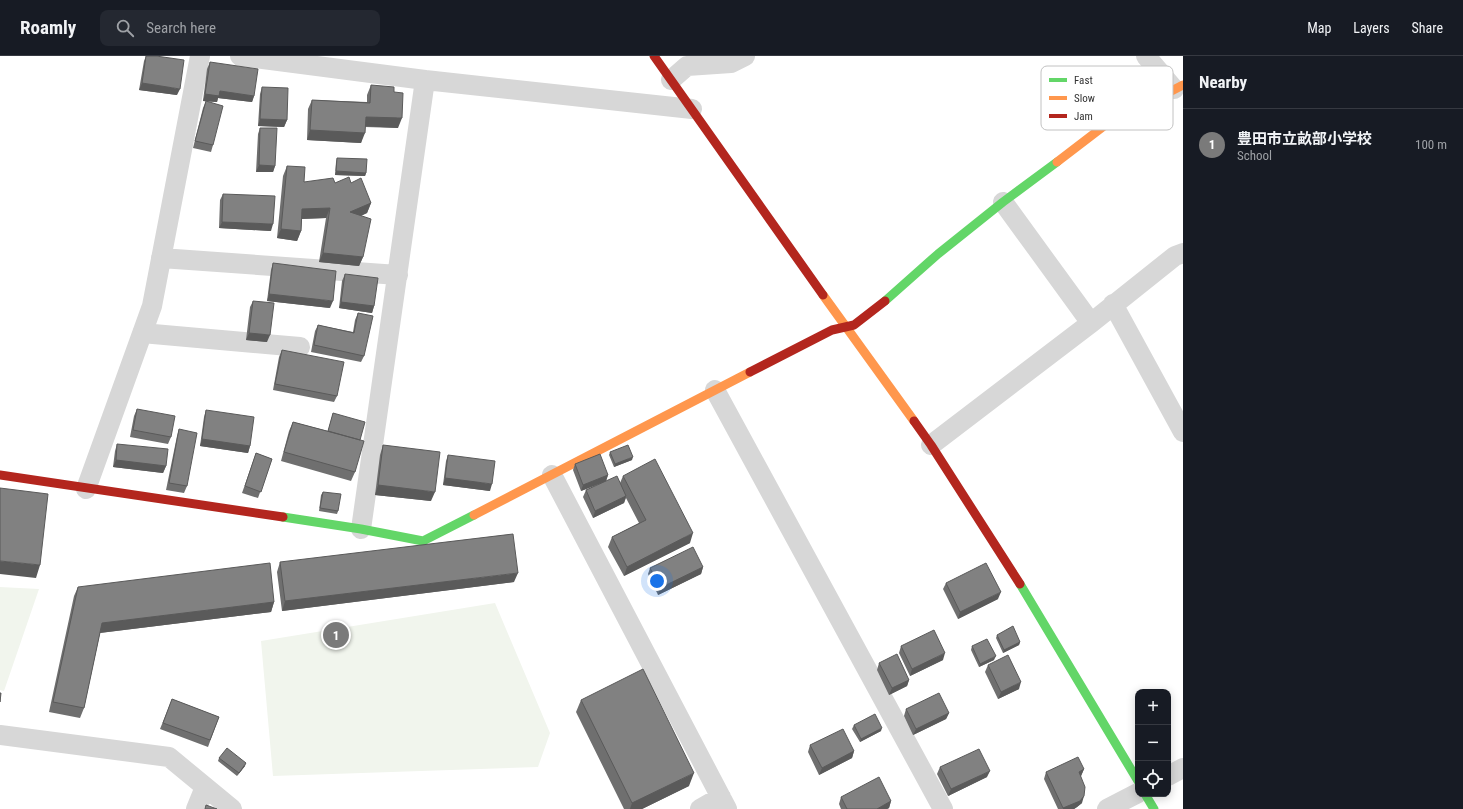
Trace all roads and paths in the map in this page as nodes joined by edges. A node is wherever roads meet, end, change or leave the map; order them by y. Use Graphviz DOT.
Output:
graph roads {
  1 [pos="200,56"];
  2 [pos="240,56"];
  3 [pos="654,56"];
  4 [pos="745,56"];
  5 [pos="1146,56"];
  6 [pos="1156,66"];
  7 [pos="425,80"];
  8 [pos="671,80"];
  9 [pos="692,109"];
  10 [pos="1099,130"];
  11 [pos="1003,202"];
  12 [pos="1183,253"];
  13 [pos="161,258"];
  14 [pos="398,275"];
  15 [pos="1114,304"];
  16 [pos="1091,323"];
  17 [pos="846,328"];
  18 [pos="142,333"];
  19 [pos="300,347"];
  20 [pos="715,390"];
  21 [pos="1183,432"];
  22 [pos="931,445"];
  23 [pos="0,475"];
  24 [pos="552,475"];
  25 [pos="86,489"];
  26 [pos="361,529"];
  27 [pos="1,738"];
  28 [pos="1183,768"];
  29 [pos="1171,774"];
  30 [pos="1135,776"];
  31 [pos="205,787"];
  32 [pos="1135,795"];
  33 [pos="1147,797"];
  34 [pos="724,803"];
  35 [pos="196,809"];
  36 [pos="232,809"];
  37 [pos="700,809"];
  38 [pos="943,809"];
  39 [pos="1107,809"];
  40 [pos="1154,809"];
  1 -- 13 [label="street"];
  2 -- 7 [label="street"];
  3 -- 8 [label="street"];
  4 -- 8 [label="street"];
  5 -- 6 [label="street"];
  7 -- 9 [label="street"];
  7 -- 14 [label="street"];
  8 -- 9 [label="street"];
  9 -- 17 [label="street"];
  10 -- 11 [label="street"];
  11 -- 16 [label="street"];
  11 -- 17 [label="street"];
  12 -- 15 [label="street"];
  13 -- 14 [label="street"];
  13 -- 18 [label="street"];
  14 -- 26 [label="street"];
  15 -- 16 [label="street"];
  15 -- 21 [label="street"];
  16 -- 22 [label="street"];
  17 -- 20 [label="street"];
  17 -- 22 [label="street"];
  18 -- 19 [label="street"];
  18 -- 25 [label="street"];
  20 -- 24 [label="street"];
  20 -- 38 [label="street"];
  22 -- 30 [label="street"];
  23 -- 25 [label="street"];
  24 -- 26 [label="street"];
  24 -- 34 [label="street"];
  25 -- 26 [label="street"];
  27 -- 31 [label="street"];
  28 -- 29 [label="street"];
  31 -- 35 [label="street"];
  31 -- 36 [label="street"];
  32 -- 39 [label="street"];
  33 -- 40 [label="street"];
  34 -- 37 [label="street"];
}
